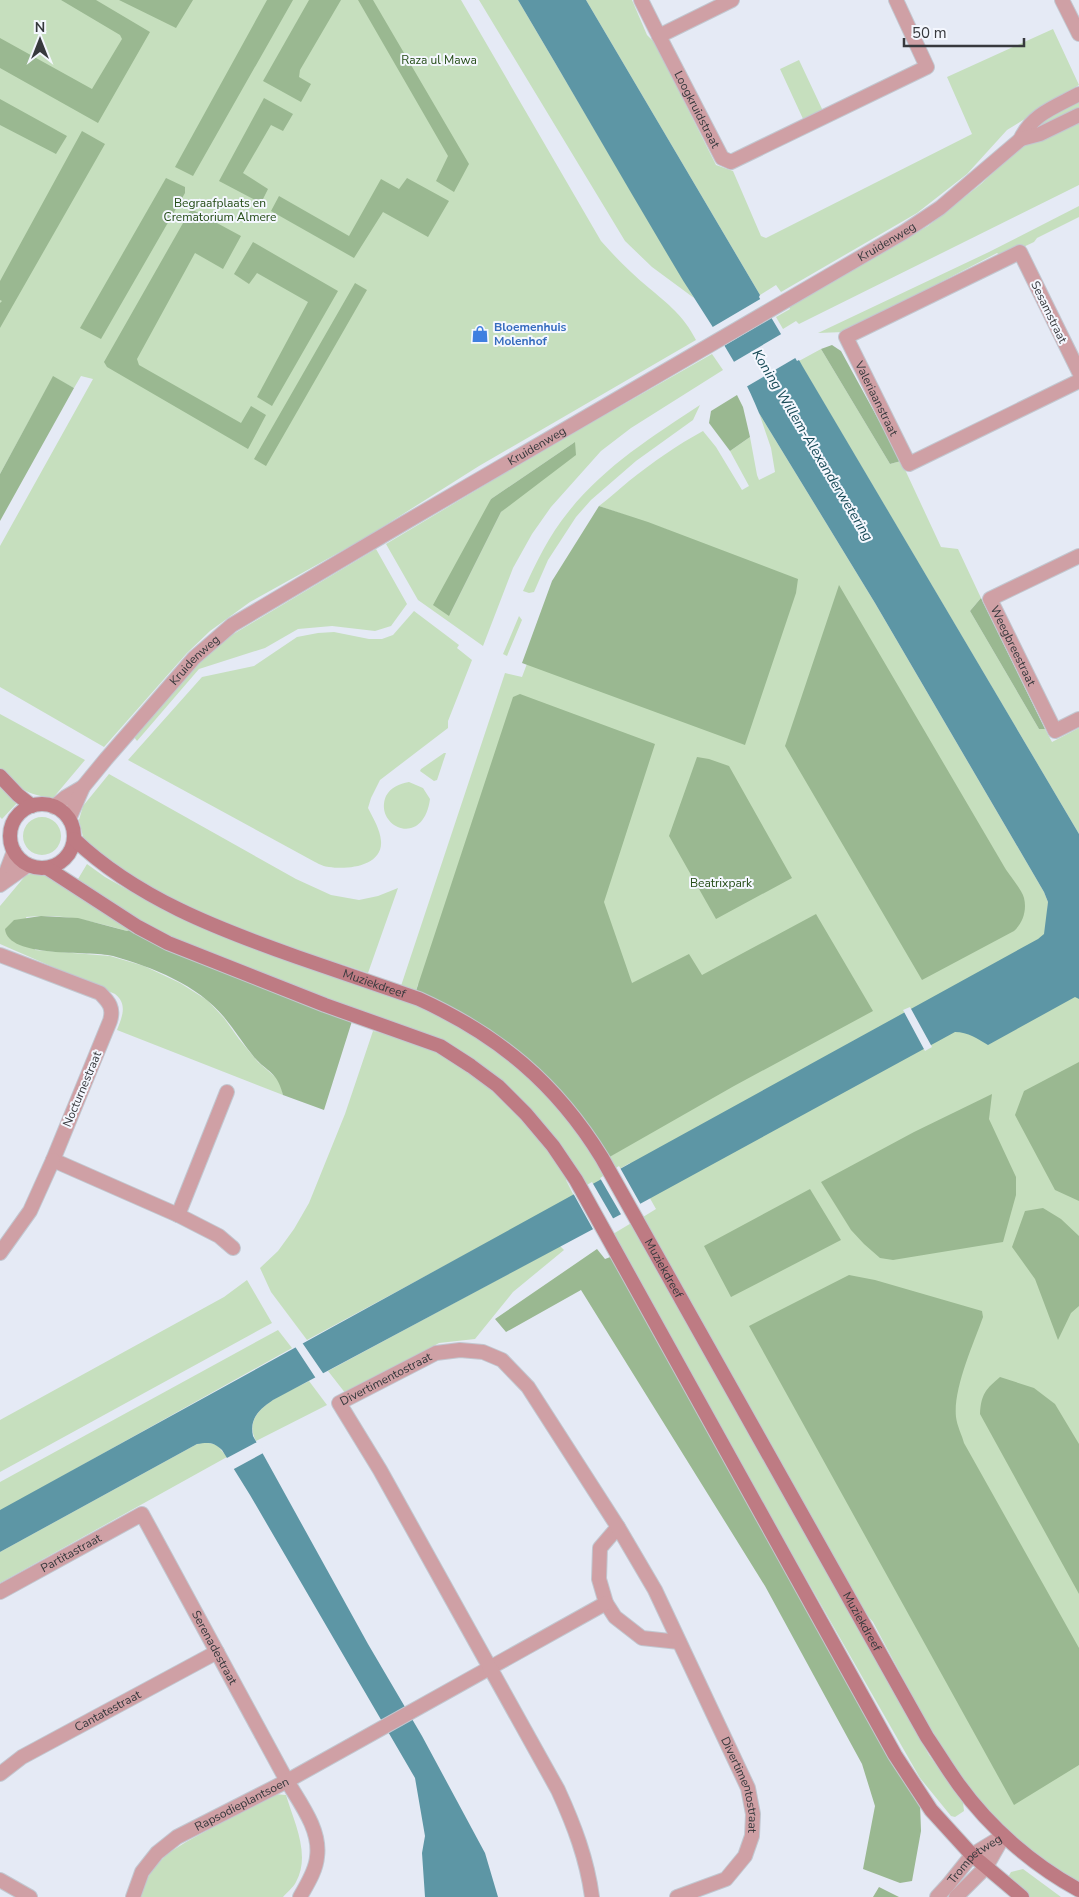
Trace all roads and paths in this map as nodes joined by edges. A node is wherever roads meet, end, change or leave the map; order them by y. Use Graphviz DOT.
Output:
graph roads {
  1 [pos="641,0"];
  2 [pos="732,0"];
  3 [pos="1062,0"];
  4 [pos="898,1"];
  5 [pos="1079,34"];
  6 [pos="659,36"];
  7 [pos="1079,94"];
  8 [pos="1079,115"];
  9 [pos="1020,139"];
  10 [pos="1020,252"];
  11 [pos="1079,372"];
  12 [pos="1079,381"];
  13 [pos="1079,556"];
  14 [pos="1079,719"];
  15 [pos="0,776"];
  16 [pos="83,787"];
  17 [pos="32,806"];
  18 [pos="54,807"];
  19 [pos="69,819"];
  20 [pos="0,826"];
  21 [pos="10,837"];
  22 [pos="74,839"];
  23 [pos="14,851"];
  24 [pos="28,865"];
  25 [pos="47,868"];
  26 [pos="1,884"];
  27 [pos="0,955"];
  28 [pos="227,1092"];
  29 [pos="53,1160"];
  30 [pos="178,1215"];
  31 [pos="233,1248"];
  32 [pos="0,1253"];
  33 [pos="142,1514"];
  34 [pos="618,1527"];
  35 [pos="0,1592"];
  36 [pos="606,1603"];
  37 [pos="680,1642"];
  38 [pos="217,1652"];
  39 [pos="490,1667"];
  40 [pos="0,1774"];
  41 [pos="287,1781"];
  42 [pos="1003,1836"];
  43 [pos="972,1855"];
  44 [pos="986,1867"];
  45 [pos="0,1880"];
  46 [pos="1079,1890"];
  47 [pos="30,1897"];
  48 [pos="133,1897"];
  49 [pos="300,1897"];
  50 [pos="592,1897"];
  51 [pos="677,1897"];
  52 [pos="937,1897"];
  53 [pos="956,1897"];
  54 [pos="1022,1897"];
  1 -- 6 [label="street, Loogkruidstraat"];
  2 -- 6 [label="street"];
  3 -- 5 [label="street"];
  4 -- 6 [label="street, Loogkruidstraat"];
  7 -- 9 [label="street, Kruidenweg"];
  8 -- 9 [label="street, Kruidenweg"];
  9 -- 16 [label="street, Kruidenweg"];
  10 -- 11 [label="street, Sesamstraat"];
  10 -- 12 [label="street, Valeriaanstraat"];
  13 -- 14 [label="street, Weegbreestraat"];
  15 -- 17 [label="main road"];
  16 -- 18 [label="street, Kruidenweg"];
  16 -- 19 [label="street, Kruidenweg"];
  17 -- 18 [label="main road"];
  17 -- 21 [label="main road"];
  18 -- 19 [label="main road"];
  19 -- 22 [label="main road"];
  20 -- 21 [label="main road"];
  21 -- 23 [label="main road"];
  22 -- 25 [label="main road"];
  22 -- 42 [label="main road, Muziekdreef"];
  23 -- 24 [label="main road"];
  23 -- 26 [label="street"];
  24 -- 25 [label="main road"];
  24 -- 26 [label="street"];
  25 -- 43 [label="main road"];
  27 -- 29 [label="street, Nocturnestraat"];
  28 -- 30 [label="street"];
  29 -- 30 [label="street"];
  29 -- 32 [label="street, Nocturnestraat"];
  30 -- 31 [label="street"];
  33 -- 35 [label="street, Partitastraat"];
  33 -- 38 [label="street, Serenadestraat"];
  34 -- 36 [label="street"];
  34 -- 37 [label="street, Divertimentostraat"];
  34 -- 39 [label="street, Divertimentostraat"];
  36 -- 37 [label="street"];
  36 -- 39 [label="street"];
  37 -- 51 [label="street, Divertimentostraat"];
  38 -- 40 [label="street, Cantatestraat"];
  38 -- 41 [label="street, Serenadestraat"];
  39 -- 41 [label="street"];
  39 -- 50 [label="street, Divertimentostraat"];
  41 -- 48 [label="street, Rapsodieplantsoen"];
  41 -- 49 [label="street, Rapsodieplantsoen"];
  42 -- 43 [label="street, Trompetweg"];
  42 -- 44 [label="street, Trompetweg"];
  42 -- 46 [label="main road, Muziekdreef"];
  43 -- 44 [label="main road"];
  43 -- 52 [label="street, Trompetweg"];
  44 -- 53 [label="street, Trompetweg"];
  44 -- 54 [label="main road"];
  45 -- 47 [label="street"];
}
